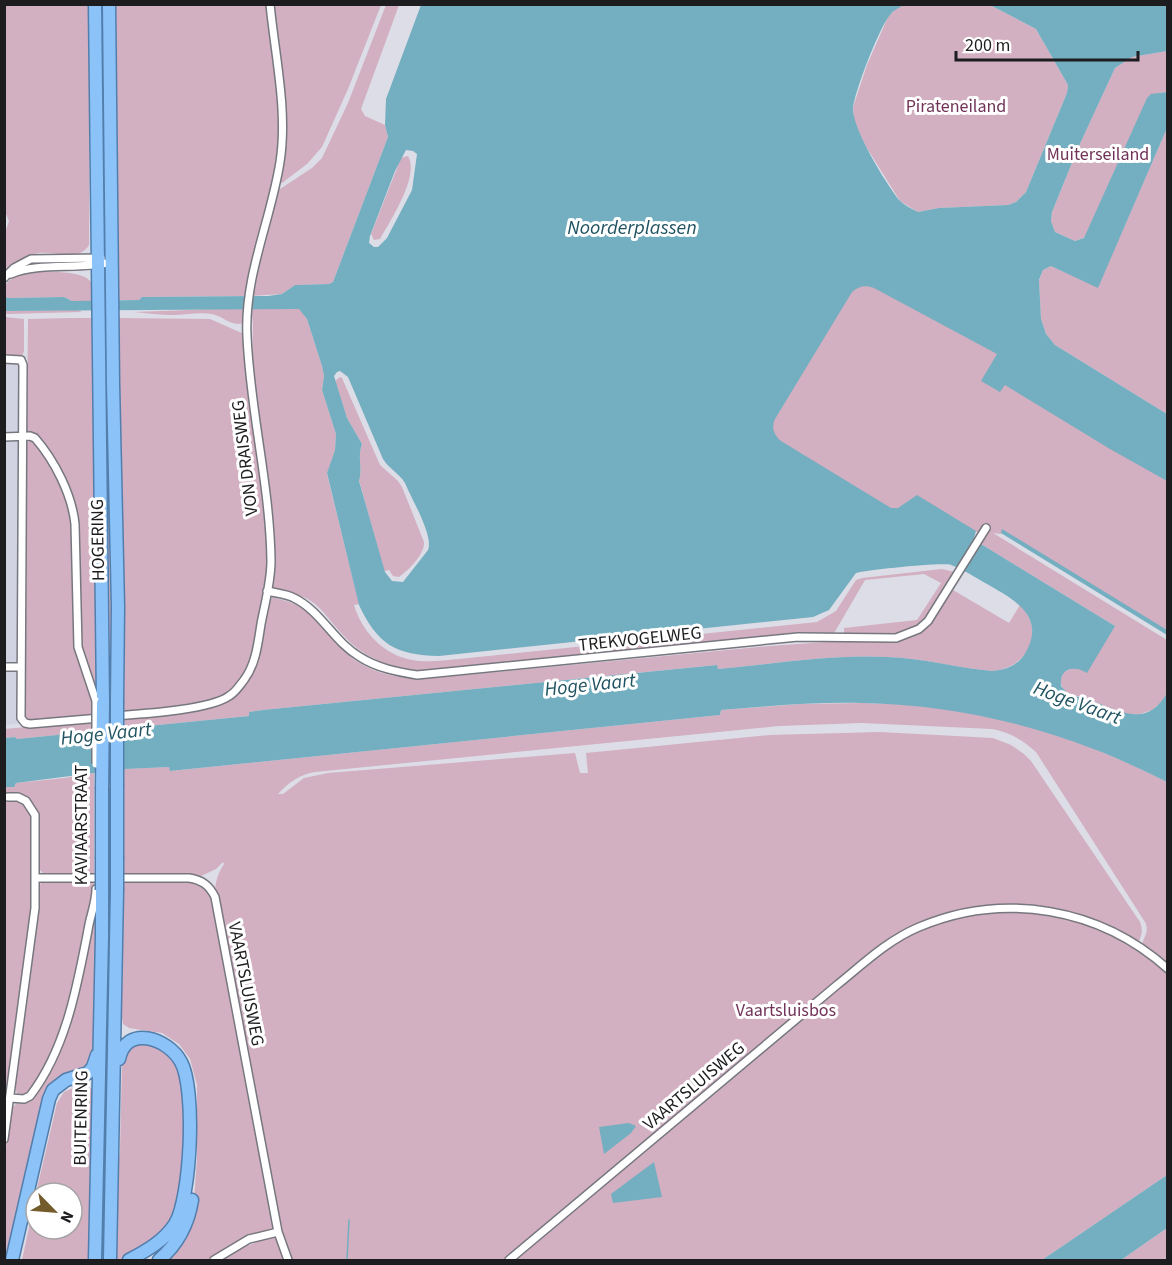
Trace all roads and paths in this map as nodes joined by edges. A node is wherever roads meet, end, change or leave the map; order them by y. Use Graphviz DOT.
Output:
graph roads {
  1 [pos="95,4"];
  2 [pos="110,4"];
  3 [pos="270,4"];
  4 [pos="97,261"];
  5 [pos="112,262"];
  6 [pos="5,277"];
  7 [pos="4,359"];
  8 [pos="4,436"];
  9 [pos="23,436"];
  10 [pos="986,528"];
  11 [pos="267,591"];
  12 [pos="21,667"];
  13 [pos="4,668"];
  14 [pos="100,702"];
  15 [pos="8,797"];
  16 [pos="35,878"];
  17 [pos="99,889"];
  18 [pos="1167,969"];
  19 [pos="116,1020"];
  20 [pos="100,1048"];
  21 [pos="114,1075"];
  22 [pos="99,1091"];
  23 [pos="10,1098"];
  24 [pos="4,1139"];
  25 [pos="278,1232"];
  26 [pos="110,1259"];
  27 [pos="12,1260"];
  28 [pos="20,1260"];
  29 [pos="95,1260"];
  30 [pos="129,1260"];
  31 [pos="159,1260"];
  32 [pos="214,1260"];
  33 [pos="288,1260"];
  34 [pos="509,1260"];
  1 -- 4 [label="highway, HOGERING"];
  2 -- 5 [label="highway, HOGERING"];
  3 -- 11 [label="street, VON DRAISWEG"];
  4 -- 5 [label="street"];
  4 -- 6 [label="street"];
  4 -- 14 [label="highway, HOGERING"];
  5 -- 19 [label="highway, HOGERING, bridge"];
  7 -- 9 [label="street"];
  8 -- 9 [label="street"];
  9 -- 12 [label="street"];
  9 -- 14 [label="street"];
  10 -- 11 [label="street, TREKVOGELWEG"];
  11 -- 12 [label="street, VON DRAISWEG"];
  12 -- 13 [label="street"];
  14 -- 17 [label="highway, HOGERING, bridge"];
  15 -- 16 [label="street"];
  16 -- 23 [label="street"];
  16 -- 25 [label="street, VAARTSLUISWEG"];
  17 -- 20 [label="highway, HOGERING"];
  17 -- 23 [label="street, KAVIAARSTRAAT"];
  18 -- 34 [label="street, VAARTSLUISWEG"];
  19 -- 21 [label="highway, HOGERING"];
  19 -- 31 [label="highway"];
  20 -- 22 [label="highway, BUITENRING"];
  20 -- 27 [label="highway"];
  21 -- 26 [label="highway, BUITENRING"];
  21 -- 30 [label="highway"];
  22 -- 28 [label="highway"];
  22 -- 29 [label="highway, BUITENRING"];
  23 -- 24 [label="street"];
  25 -- 32 [label="street"];
  25 -- 33 [label="street, VAARTSLUISWEG"];
}
